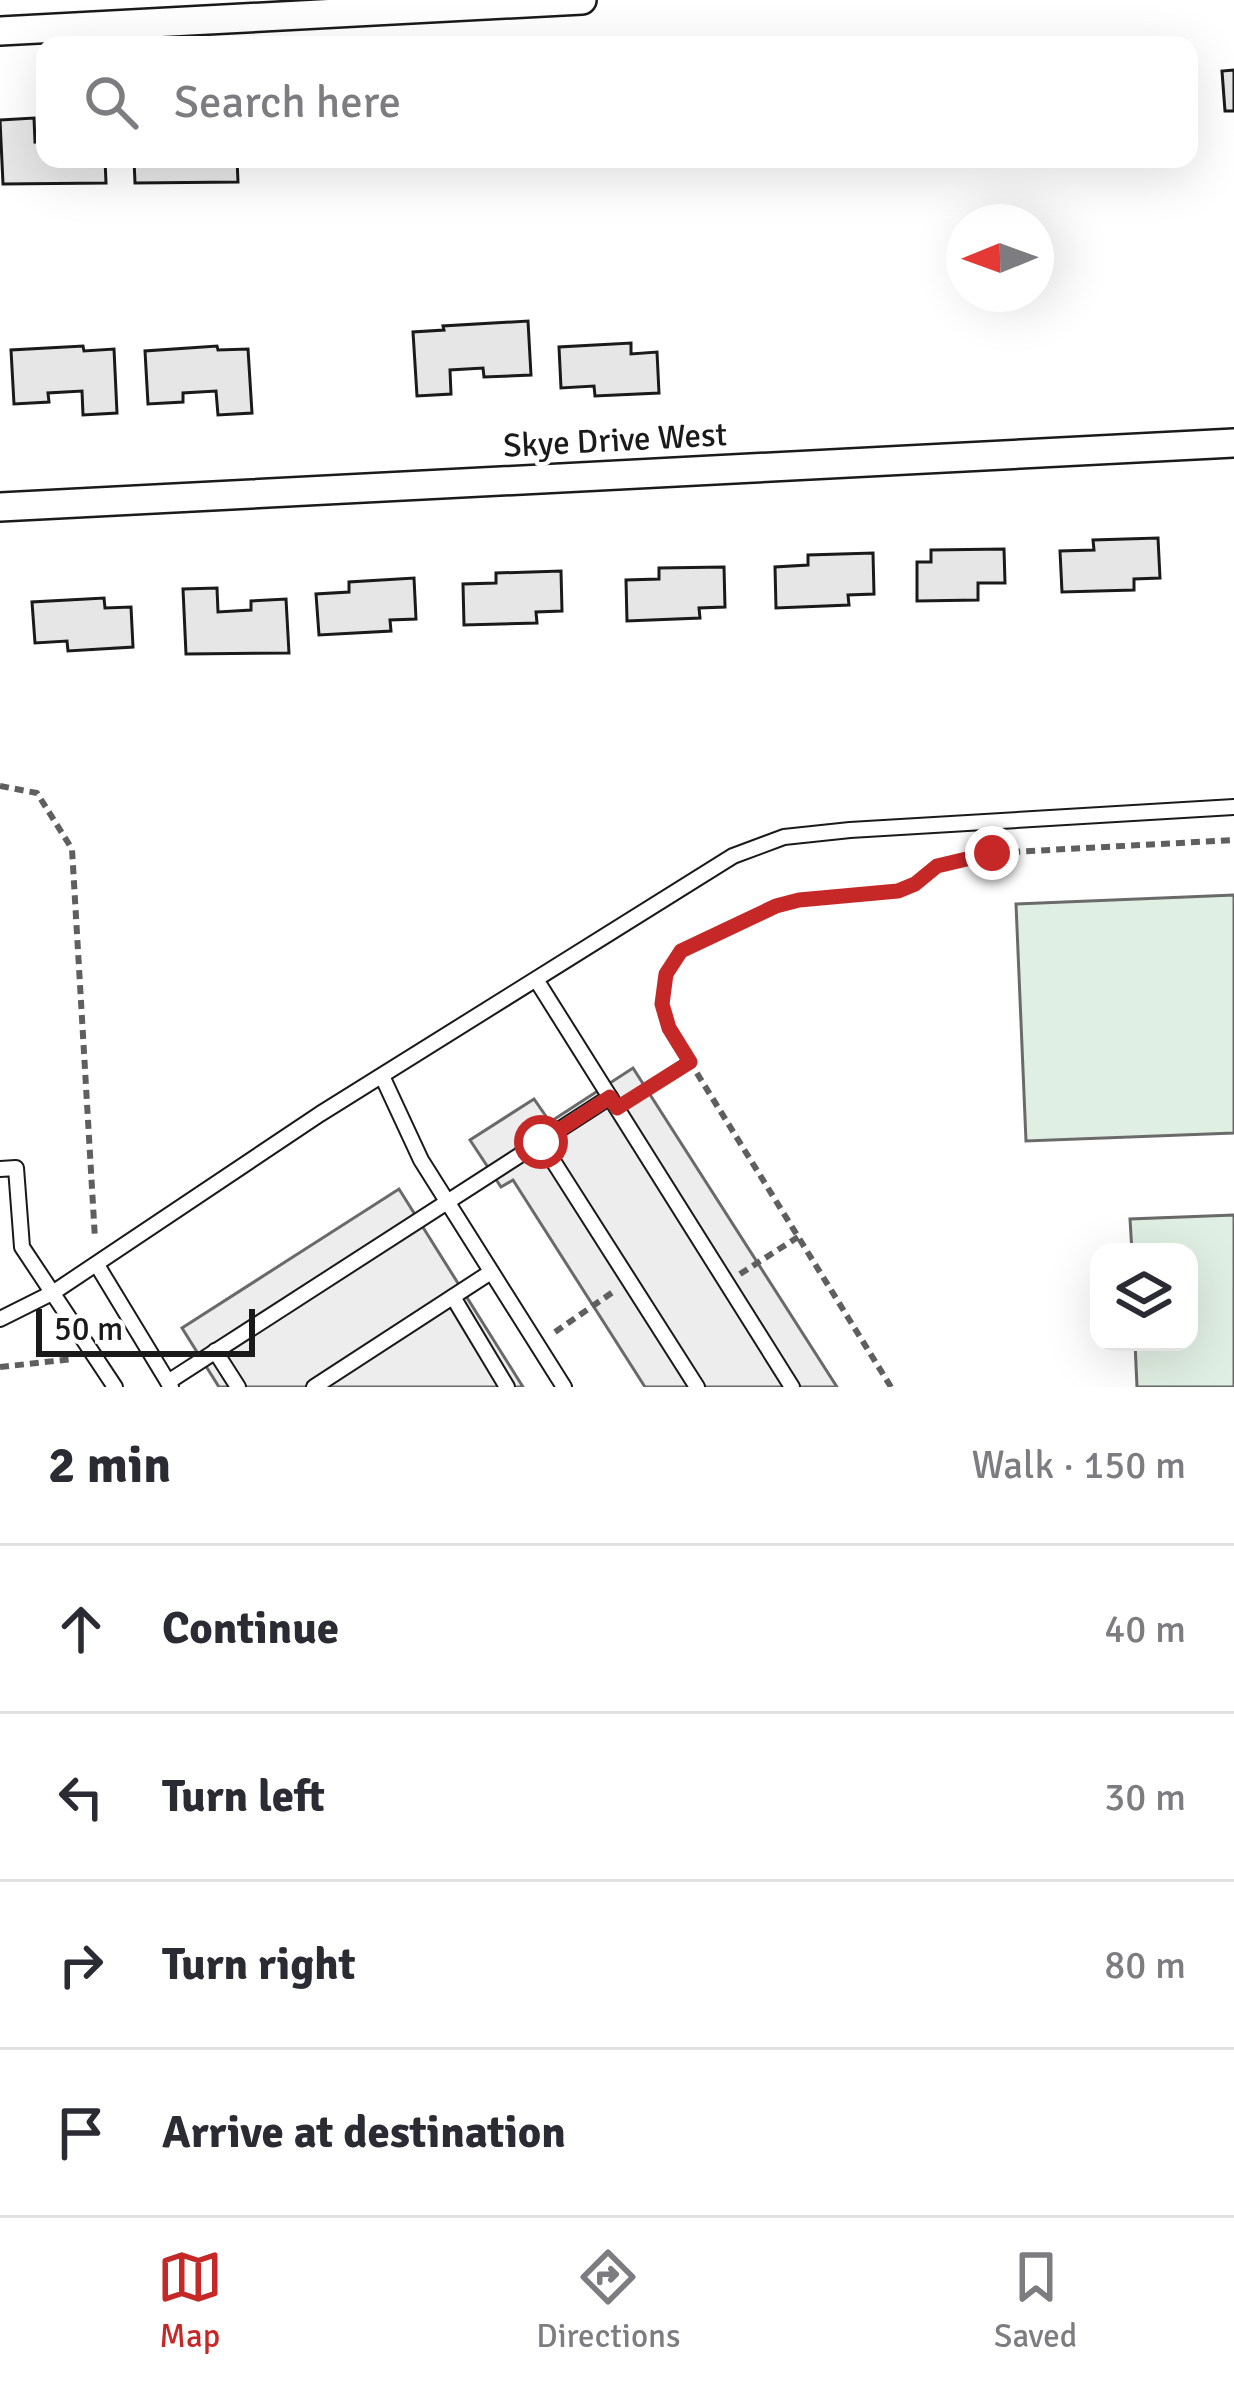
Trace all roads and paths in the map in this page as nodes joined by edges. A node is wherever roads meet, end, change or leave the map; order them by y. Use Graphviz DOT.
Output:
graph roads {
  1 [pos="579,0"];
  2 [pos="0,31"];
  3 [pos="1234,443"];
  4 [pos="0,507"];
  5 [pos="0,786"];
  6 [pos="1234,807"];
  7 [pos="1234,840"];
  8 [pos="536,981"];
  9 [pos="690,1062"];
  10 [pos="382,1076"];
  11 [pos="614,1102"];
  12 [pos="541,1142"];
  13 [pos="0,1169"];
  14 [pos="447,1202"];
  15 [pos="798,1238"];
  16 [pos="97,1264"];
  17 [pos="491,1272"];
  18 [pos="630,1281"];
  19 [pos="727,1282"];
  20 [pos="54,1292"];
  21 [pos="453,1297"];
  22 [pos="0,1319"];
  23 [pos="538,1345"];
  24 [pos="215,1351"];
  25 [pos="0,1366"];
  26 [pos="82,1373"];
  27 [pos="170,1384"];
  28 [pos="115,1387"];
  29 [pos="238,1387"];
  30 [pos="314,1387"];
  31 [pos="507,1387"];
  32 [pos="564,1387"];
  33 [pos="697,1387"];
  34 [pos="792,1387"];
  35 [pos="891,1387"];
  1 -- 2 [label="street"];
  3 -- 4 [label="street, Skye Drive West"];
  5 -- 16 [label="path"];
  6 -- 8 [label="lane"];
  7 -- 9 [label="path"];
  8 -- 10 [label="lane"];
  8 -- 11 [label="lane"];
  9 -- 11 [label="path"];
  9 -- 15 [label="path"];
  10 -- 14 [label="lane"];
  10 -- 16 [label="lane"];
  11 -- 12 [label="lane"];
  11 -- 19 [label="lane"];
  12 -- 14 [label="lane"];
  12 -- 18 [label="lane"];
  13 -- 20 [label="lane"];
  14 -- 17 [label="lane"];
  14 -- 24 [label="lane"];
  15 -- 19 [label="path"];
  15 -- 35 [label="path"];
  16 -- 20 [label="lane"];
  16 -- 27 [label="lane"];
  17 -- 21 [label="lane"];
  17 -- 23 [label="lane"];
  18 -- 23 [label="path"];
  18 -- 33 [label="lane"];
  19 -- 34 [label="lane"];
  20 -- 22 [label="lane"];
  20 -- 28 [label="lane"];
  21 -- 30 [label="lane"];
  21 -- 31 [label="lane"];
  23 -- 32 [label="lane"];
  24 -- 27 [label="lane"];
  24 -- 29 [label="lane"];
  25 -- 26 [label="path"];
}
